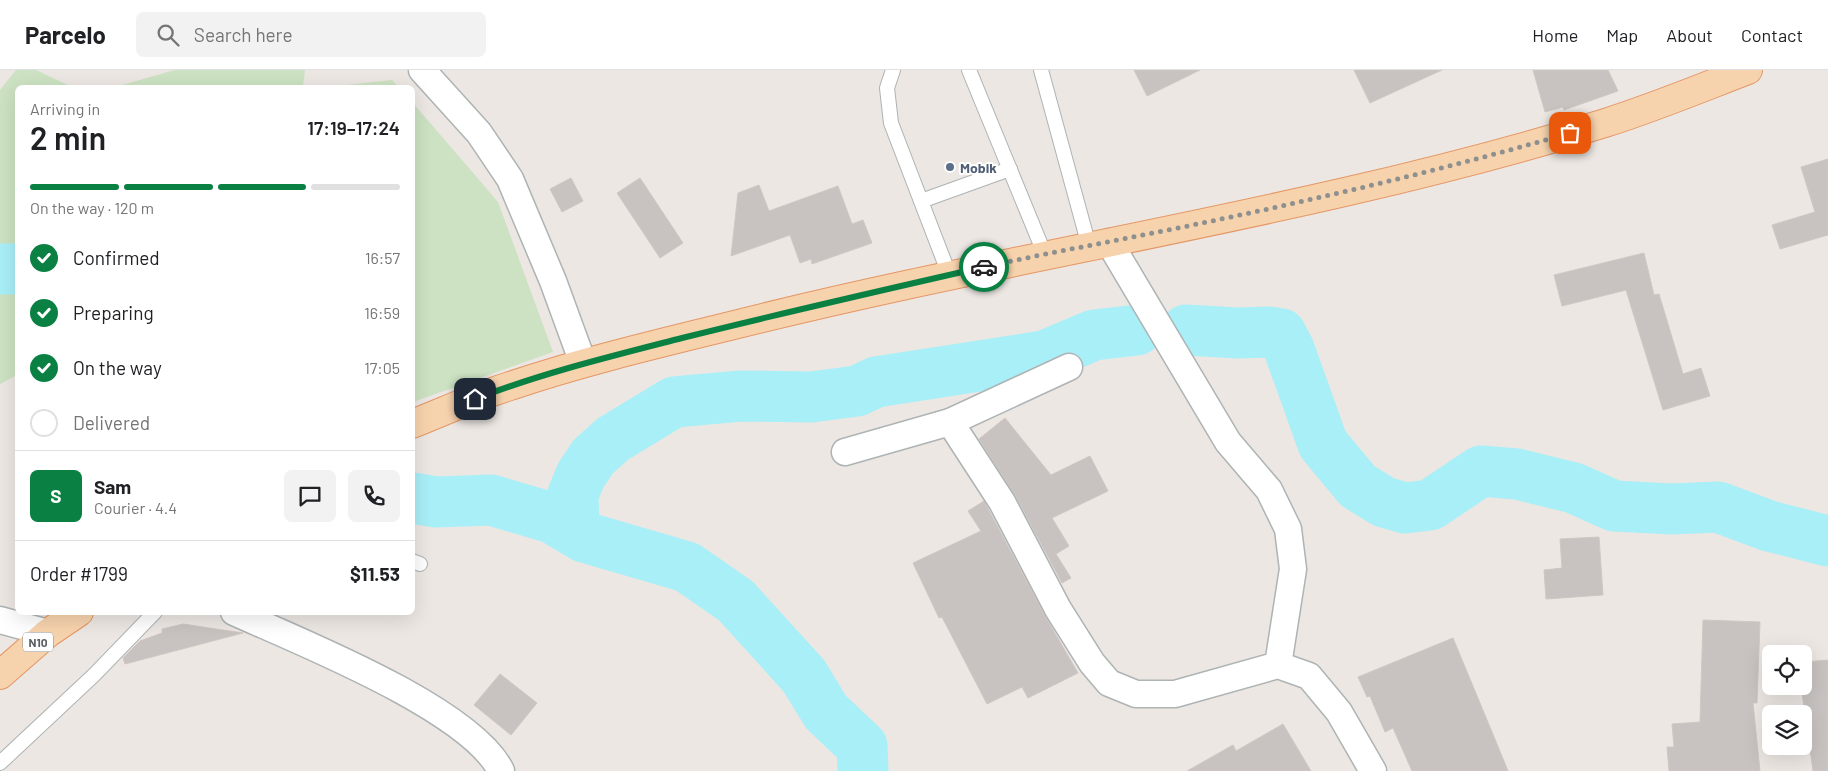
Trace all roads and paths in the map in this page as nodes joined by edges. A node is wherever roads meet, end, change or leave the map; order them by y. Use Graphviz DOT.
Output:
graph roads {
  1 [pos="422,70"];
  2 [pos="893,70"];
  3 [pos="969,70"];
  4 [pos="1041,70"];
  5 [pos="1748,70"];
  6 [pos="1010,169"];
  7 [pos="921,201"];
  8 [pos="1099,244"];
  9 [pos="1045,255"];
  10 [pos="950,274"];
  11 [pos="583,363"];
  12 [pos="1070,368"];
  13 [pos="950,422"];
  14 [pos="415,423"];
  15 [pos="845,452"];
  16 [pos="75,615"];
  17 [pos="152,615"];
  18 [pos="241,615"];
  19 [pos="0,620"];
  20 [pos="48,633"];
  21 [pos="1278,665"];
  22 [pos="0,675"];
  23 [pos="0,763"];
  24 [pos="501,771"];
  25 [pos="1373,771"];
  1 -- 11 [label="street"];
  2 -- 7 [label="lane"];
  3 -- 6 [label="lane"];
  4 -- 8 [label="lane"];
  5 -- 8 [label="main road"];
  6 -- 7 [label="lane"];
  6 -- 9 [label="lane"];
  7 -- 10 [label="lane"];
  8 -- 9 [label="main road"];
  8 -- 21 [label="street"];
  9 -- 10 [label="main road"];
  10 -- 11 [label="main road"];
  11 -- 14 [label="main road"];
  12 -- 13 [label="street"];
  13 -- 15 [label="street"];
  13 -- 21 [label="street"];
  16 -- 20 [label="main road, N10"];
  17 -- 23 [label="lane"];
  18 -- 24 [label="street"];
  19 -- 20 [label="street"];
  20 -- 22 [label="main road, N10"];
  21 -- 25 [label="street"];
}
